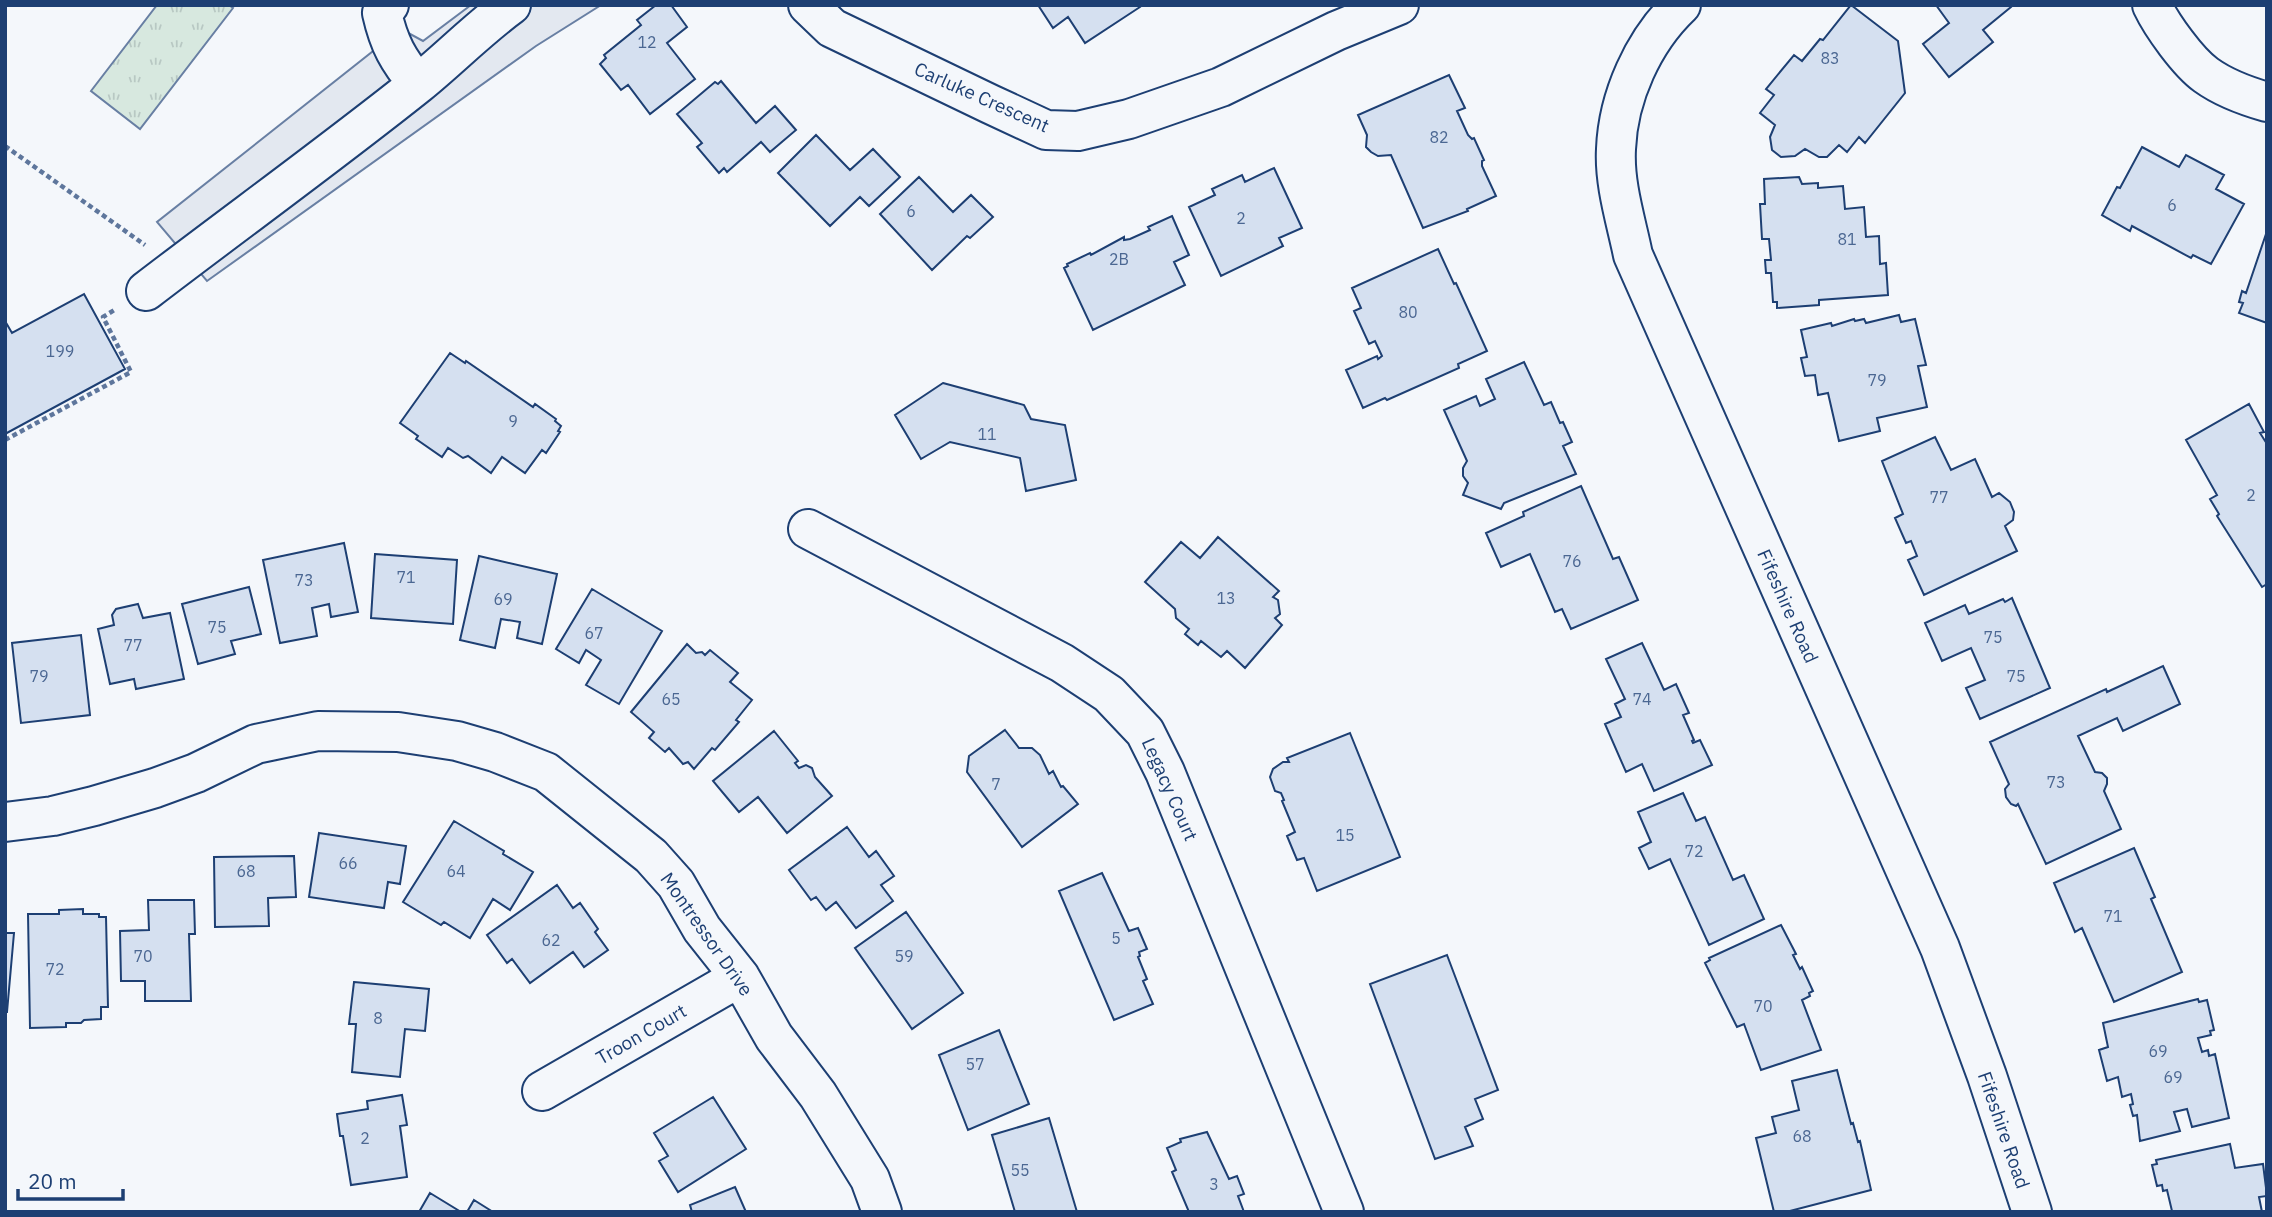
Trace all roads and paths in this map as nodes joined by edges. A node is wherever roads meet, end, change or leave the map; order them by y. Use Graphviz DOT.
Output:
graph roads {
  1 [pos="390,5"];
  2 [pos="808,5"];
  3 [pos="1399,5"];
  4 [pos="1681,5"];
  5 [pos="2152,5"];
  6 [pos="494,10"];
  7 [pos="418,84"];
  8 [pos="2267,102"];
  9 [pos="5,146"];
  10 [pos="177,268"];
  11 [pos="146,292"];
  12 [pos="103,317"];
  13 [pos="5,440"];
  14 [pos="808,529"];
  15 [pos="5,822"];
  16 [pos="740,977"];
  17 [pos="542,1091"];
  18 [pos="882,1212"];
  19 [pos="1344,1212"];
  20 [pos="2032,1212"];
  1 -- 7 [label="street"];
  2 -- 3 [label="street, Carluke Crescent"];
  4 -- 20 [label="street, Fifeshire Road"];
  5 -- 8 [label="street"];
  6 -- 7 [label="street"];
  7 -- 10 [label="street"];
  9 -- 10 [label="path"];
  10 -- 11 [label="street"];
  12 -- 13 [label="path"];
  14 -- 19 [label="street, Legacy Court"];
  15 -- 16 [label="street, Montressor Drive"];
  16 -- 17 [label="street, Troon Court"];
  16 -- 18 [label="street, Montressor Drive"];
}
